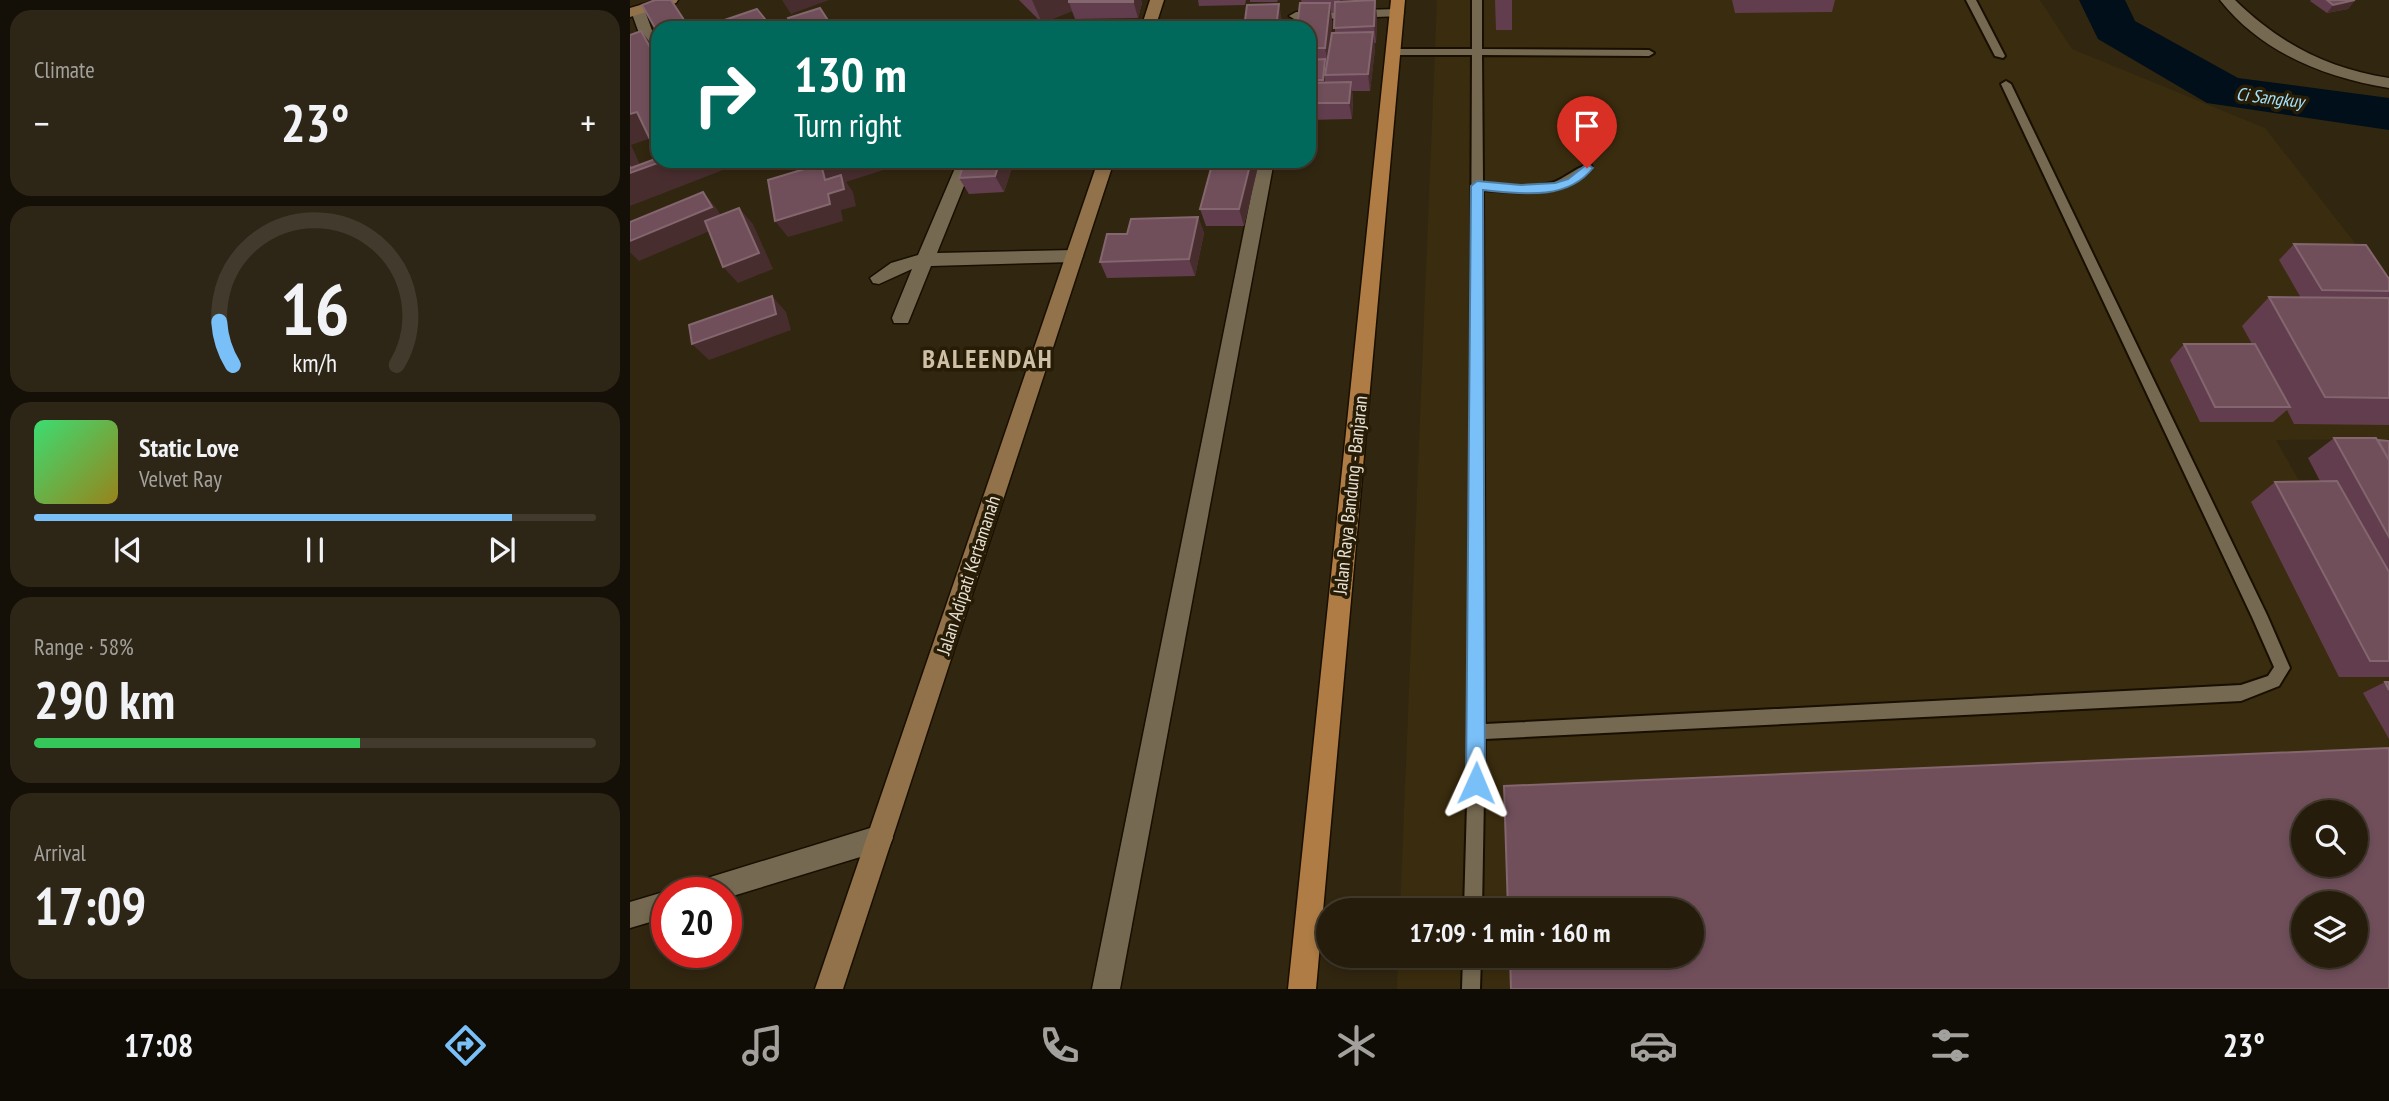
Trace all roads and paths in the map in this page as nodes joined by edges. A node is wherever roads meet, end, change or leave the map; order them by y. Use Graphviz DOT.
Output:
graph roads {
  1 [pos="671,0"];
  2 [pos="1157,0"];
  3 [pos="1300,0"];
  4 [pos="1477,0"];
  5 [pos="1972,0"];
  6 [pos="2227,0"];
  7 [pos="1398,6"];
  8 [pos="634,12"];
  9 [pos="1150,21"];
  10 [pos="1295,21"];
  11 [pos="1301,21"];
  12 [pos="630,52"];
  13 [pos="1394,52"];
  14 [pos="1476,52"];
  15 [pos="1649,54"];
  16 [pos="2000,56"];
  17 [pos="2006,83"];
  18 [pos="2389,83"];
  19 [pos="963,168"];
  20 [pos="1104,168"];
  21 [pos="1265,168"];
  22 [pos="1587,168"];
  23 [pos="1477,186"];
  24 [pos="1074,256"];
  25 [pos="924,260"];
  26 [pos="879,278"];
  27 [pos="901,318"];
  28 [pos="1477,732"];
  29 [pos="880,838"];
  30 [pos="742,880"];
  31 [pos="1473,898"];
  32 [pos="651,909"];
  33 [pos="630,915"];
  34 [pos="1472,968"];
  35 [pos="829,989"];
  36 [pos="1107,989"];
  37 [pos="1302,989"];
  38 [pos="1471,989"];
  1 -- 8 [label="main road"];
  2 -- 9 [label="main road"];
  3 -- 10 [label="street"];
  4 -- 14 [label="lane"];
  5 -- 16 [label="lane"];
  6 -- 18 [label="street"];
  7 -- 11 [label="street"];
  7 -- 13 [label="main road, Jalan Raya Bandung - Banjaran"];
  8 -- 12 [label="street"];
  13 -- 14 [label="lane"];
  13 -- 37 [label="main road, Jalan Raya Bandung - Banjaran"];
  14 -- 15 [label="lane"];
  14 -- 23 [label="lane"];
  17 -- 28 [label="lane"];
  19 -- 25 [label="street"];
  20 -- 24 [label="main road, Jalan Adipati Kertamanah"];
  21 -- 36 [label="street"];
  22 -- 23 [label="lane"];
  23 -- 28 [label="lane"];
  24 -- 25 [label="street"];
  24 -- 29 [label="main road, Jalan Adipati Kertamanah"];
  25 -- 26 [label="street"];
  25 -- 27 [label="street"];
  28 -- 31 [label="lane"];
  29 -- 30 [label="street"];
  29 -- 35 [label="main road, Jalan Adipati Kertamanah"];
  32 -- 33 [label="street"];
  34 -- 38 [label="lane"];
}
